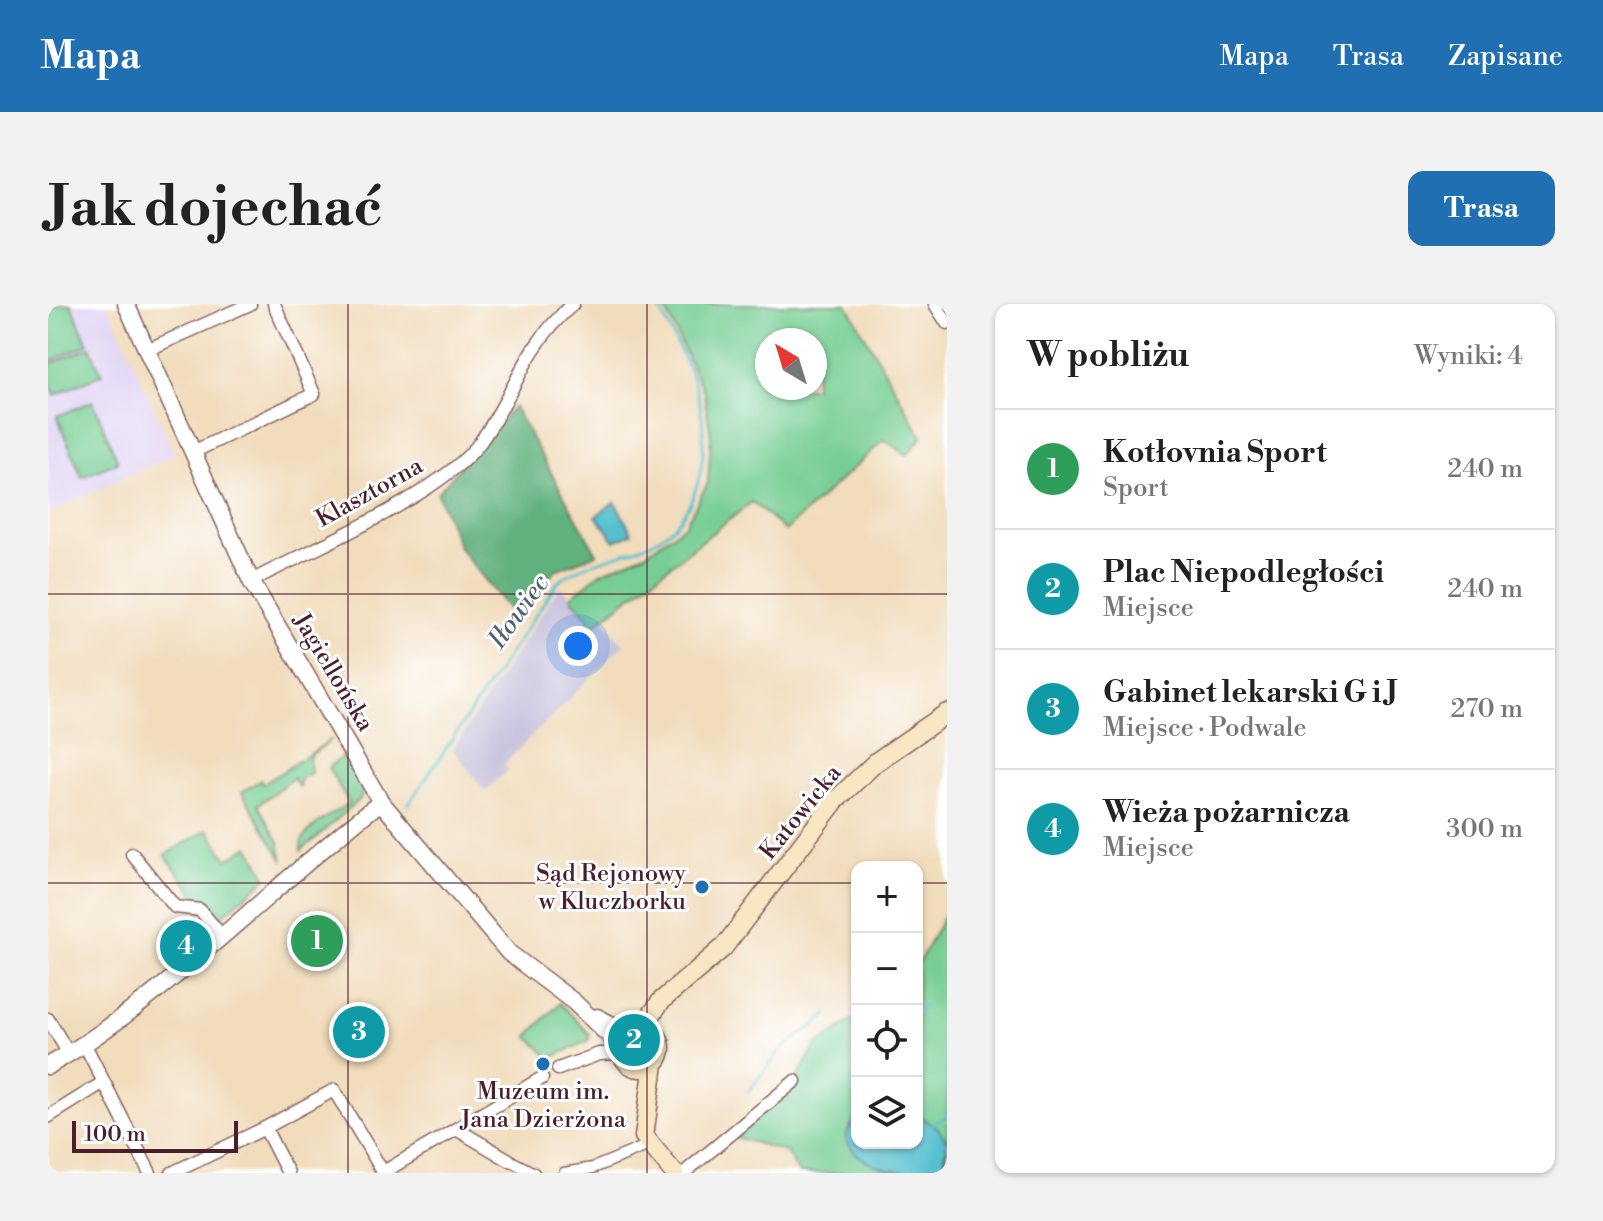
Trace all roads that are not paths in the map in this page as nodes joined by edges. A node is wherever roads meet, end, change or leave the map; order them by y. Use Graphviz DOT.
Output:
graph roads {
  1 [pos="126,304"];
  2 [pos="250,304"];
  3 [pos="274,304"];
  4 [pos="573,304"];
  5 [pos="935,304"];
  6 [pos="947,323"];
  7 [pos="147,350"];
  8 [pos="193,452"];
  9 [pos="251,581"];
  10 [pos="947,713"];
  11 [pos="381,802"];
  12 [pos="132,854"];
  13 [pos="221,935"];
  14 [pos="48,1019"];
  15 [pos="633,1043"];
  16 [pos="85,1045"];
  17 [pos="69,1054"];
  18 [pos="654,1064"];
  19 [pos="48,1066"];
  20 [pos="558,1069"];
  21 [pos="542,1078"];
  22 [pos="795,1081"];
  23 [pos="104,1082"];
  24 [pos="647,1109"];
  25 [pos="48,1117"];
  26 [pos="265,1128"];
  27 [pos="458,1130"];
  28 [pos="649,1145"];
  29 [pos="509,1160"];
  30 [pos="150,1173"];
  31 [pos="172,1173"];
  32 [pos="288,1173"];
  33 [pos="382,1173"];
  34 [pos="534,1173"];
  35 [pos="564,1173"];
  36 [pos="674,1173"];
  37 [pos="684,1173"];
  1 -- 7 [label="street, Jagiellońska"];
  2 -- 7 [label="street"];
  3 -- 8 [label="street"];
  4 -- 9 [label="street, Klasztorna"];
  5 -- 6 [label="street"];
  7 -- 8 [label="street, Jagiellońska"];
  8 -- 9 [label="street, Jagiellońska"];
  9 -- 11 [label="street, Jagiellońska"];
  10 -- 15 [label="main road, Katowicka"];
  11 -- 13 [label="street"];
  11 -- 15 [label="street, Jagiellońska"];
  12 -- 13 [label="street"];
  13 -- 16 [label="street"];
  14 -- 17 [label="street"];
  15 -- 18 [label="main road"];
  15 -- 18 [label="main road"];
  15 -- 20 [label="street"];
  15 -- 24 [label="main road"];
  16 -- 17 [label="street"];
  16 -- 23 [label="street"];
  17 -- 19 [label="street"];
  18 -- 24 [label="main road"];
  21 -- 27 [label="street"];
  22 -- 37 [label="street"];
  23 -- 25 [label="street"];
  23 -- 30 [label="street"];
  24 -- 28 [label="main road"];
  26 -- 31 [label="street"];
  26 -- 32 [label="street"];
  26 -- 33 [label="street"];
  27 -- 29 [label="street"];
  27 -- 33 [label="street"];
  28 -- 35 [label="street"];
  28 -- 36 [label="main road"];
  29 -- 34 [label="street"];
}
